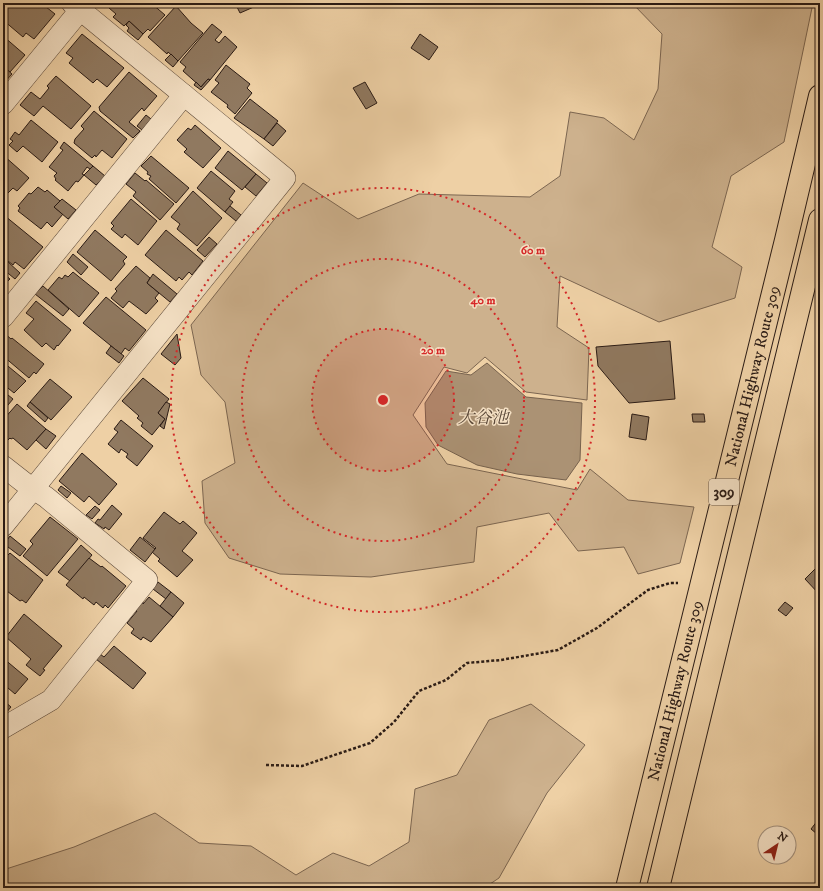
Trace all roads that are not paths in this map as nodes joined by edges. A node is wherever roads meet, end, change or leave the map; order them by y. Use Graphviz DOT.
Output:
graph roads {
  1 [pos="79,5"];
  2 [pos="184,95"];
  3 [pos="820,96"];
  4 [pos="3,104"];
  5 [pos="820,220"];
  6 [pos="3,317"];
  7 [pos="3,466"];
  8 [pos="33,489"];
  9 [pos="3,526"];
  10 [pos="3,728"];
  11 [pos="627,888"];
  12 [pos="658,888"];
  1 -- 2 [label="street"];
  1 -- 4 [label="street"];
  2 -- 6 [label="street"];
  2 -- 8 [label="street"];
  3 -- 11 [label="highway, National Highway Route 309 / 309"];
  5 -- 12 [label="highway, National Highway Route 309 / 309"];
  7 -- 8 [label="street"];
  8 -- 9 [label="street"];
  8 -- 10 [label="street"];
}
